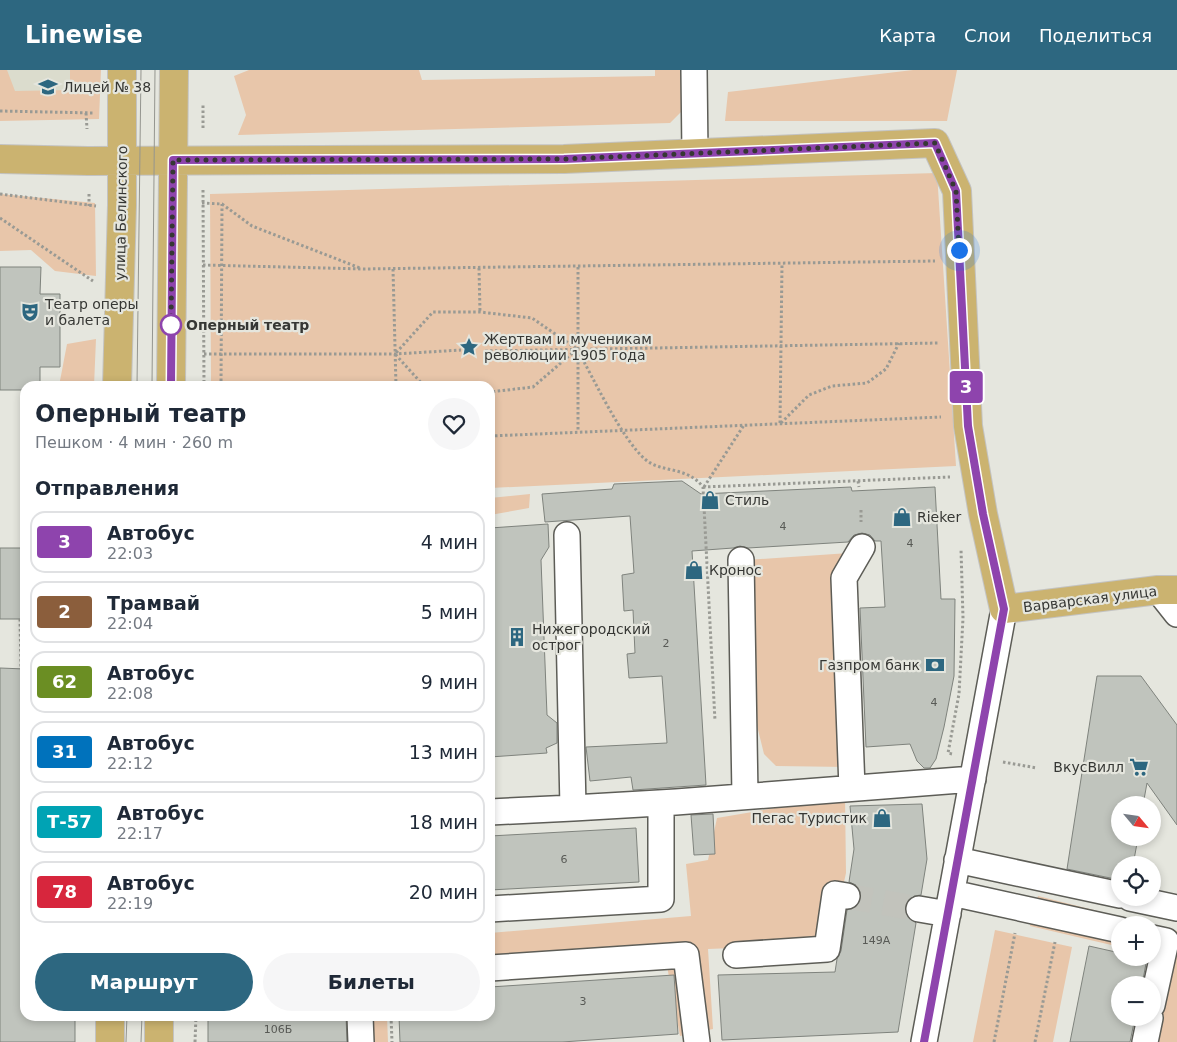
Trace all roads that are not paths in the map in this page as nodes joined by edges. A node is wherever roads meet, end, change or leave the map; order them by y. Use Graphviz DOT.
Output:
graph roads {
  1 [pos="122,70"];
  2 [pos="174,70"];
  3 [pos="694,70"];
  4 [pos="695,154"];
  5 [pos="0,159"];
  6 [pos="173,160"];
  7 [pos="122,161"];
  8 [pos="117,381"];
  9 [pos="170,381"];
  10 [pos="567,535"];
  11 [pos="862,547"];
  12 [pos="741,560"];
  13 [pos="1167,590"];
  14 [pos="1004,609"];
  15 [pos="1177,614"];
  16 [pos="972,779"];
  17 [pos="852,788"];
  18 [pos="745,796"];
  19 [pos="661,803"];
  20 [pos="573,808"];
  21 [pos="495,812"];
  22 [pos="957,860"];
  23 [pos="1111,893"];
  24 [pos="846,896"];
  25 [pos="950,904"];
  26 [pos="1161,905"];
  27 [pos="1177,908"];
  28 [pos="495,909"];
  29 [pos="919,909"];
  30 [pos="1111,928"];
  31 [pos="1161,939"];
  32 [pos="736,955"];
  33 [pos="1161,963"];
  34 [pos="495,968"];
  35 [pos="110,1021"];
  36 [pos="159,1021"];
  37 [pos="360,1021"];
  38 [pos="1148,1026"];
  39 [pos="110,1042"];
  40 [pos="159,1042"];
  41 [pos="361,1042"];
  42 [pos="697,1042"];
  43 [pos="924,1042"];
  44 [pos="1145,1042"];
  1 -- 7 [label="main road, улица Белинского"];
  2 -- 6 [label="main road"];
  3 -- 4 [label="street"];
  4 -- 6 [label="main road"];
  4 -- 14 [label="main road"];
  5 -- 7 [label="main road"];
  6 -- 7 [label="main road"];
  6 -- 9 [label="main road"];
  7 -- 8 [label="main road, улица Белинского"];
  10 -- 20 [label="street"];
  11 -- 17 [label="street"];
  12 -- 18 [label="street"];
  13 -- 14 [label="main road, Варварская улица"];
  13 -- 15 [label="street"];
  14 -- 16 [label="street"];
  16 -- 17 [label="street"];
  16 -- 22 [label="street"];
  17 -- 18 [label="street"];
  18 -- 19 [label="street"];
  19 -- 20 [label="street"];
  19 -- 28 [label="street"];
  20 -- 21 [label="street"];
  22 -- 23 [label="street"];
  22 -- 25 [label="street"];
  24 -- 32 [label="street"];
  25 -- 29 [label="street"];
  25 -- 30 [label="street"];
  25 -- 43 [label="street"];
  26 -- 27 [label="street"];
  31 -- 33 [label="street"];
  34 -- 42 [label="street"];
  35 -- 39 [label="main road"];
  36 -- 40 [label="main road"];
  37 -- 41 [label="street"];
  38 -- 44 [label="street"];
}
